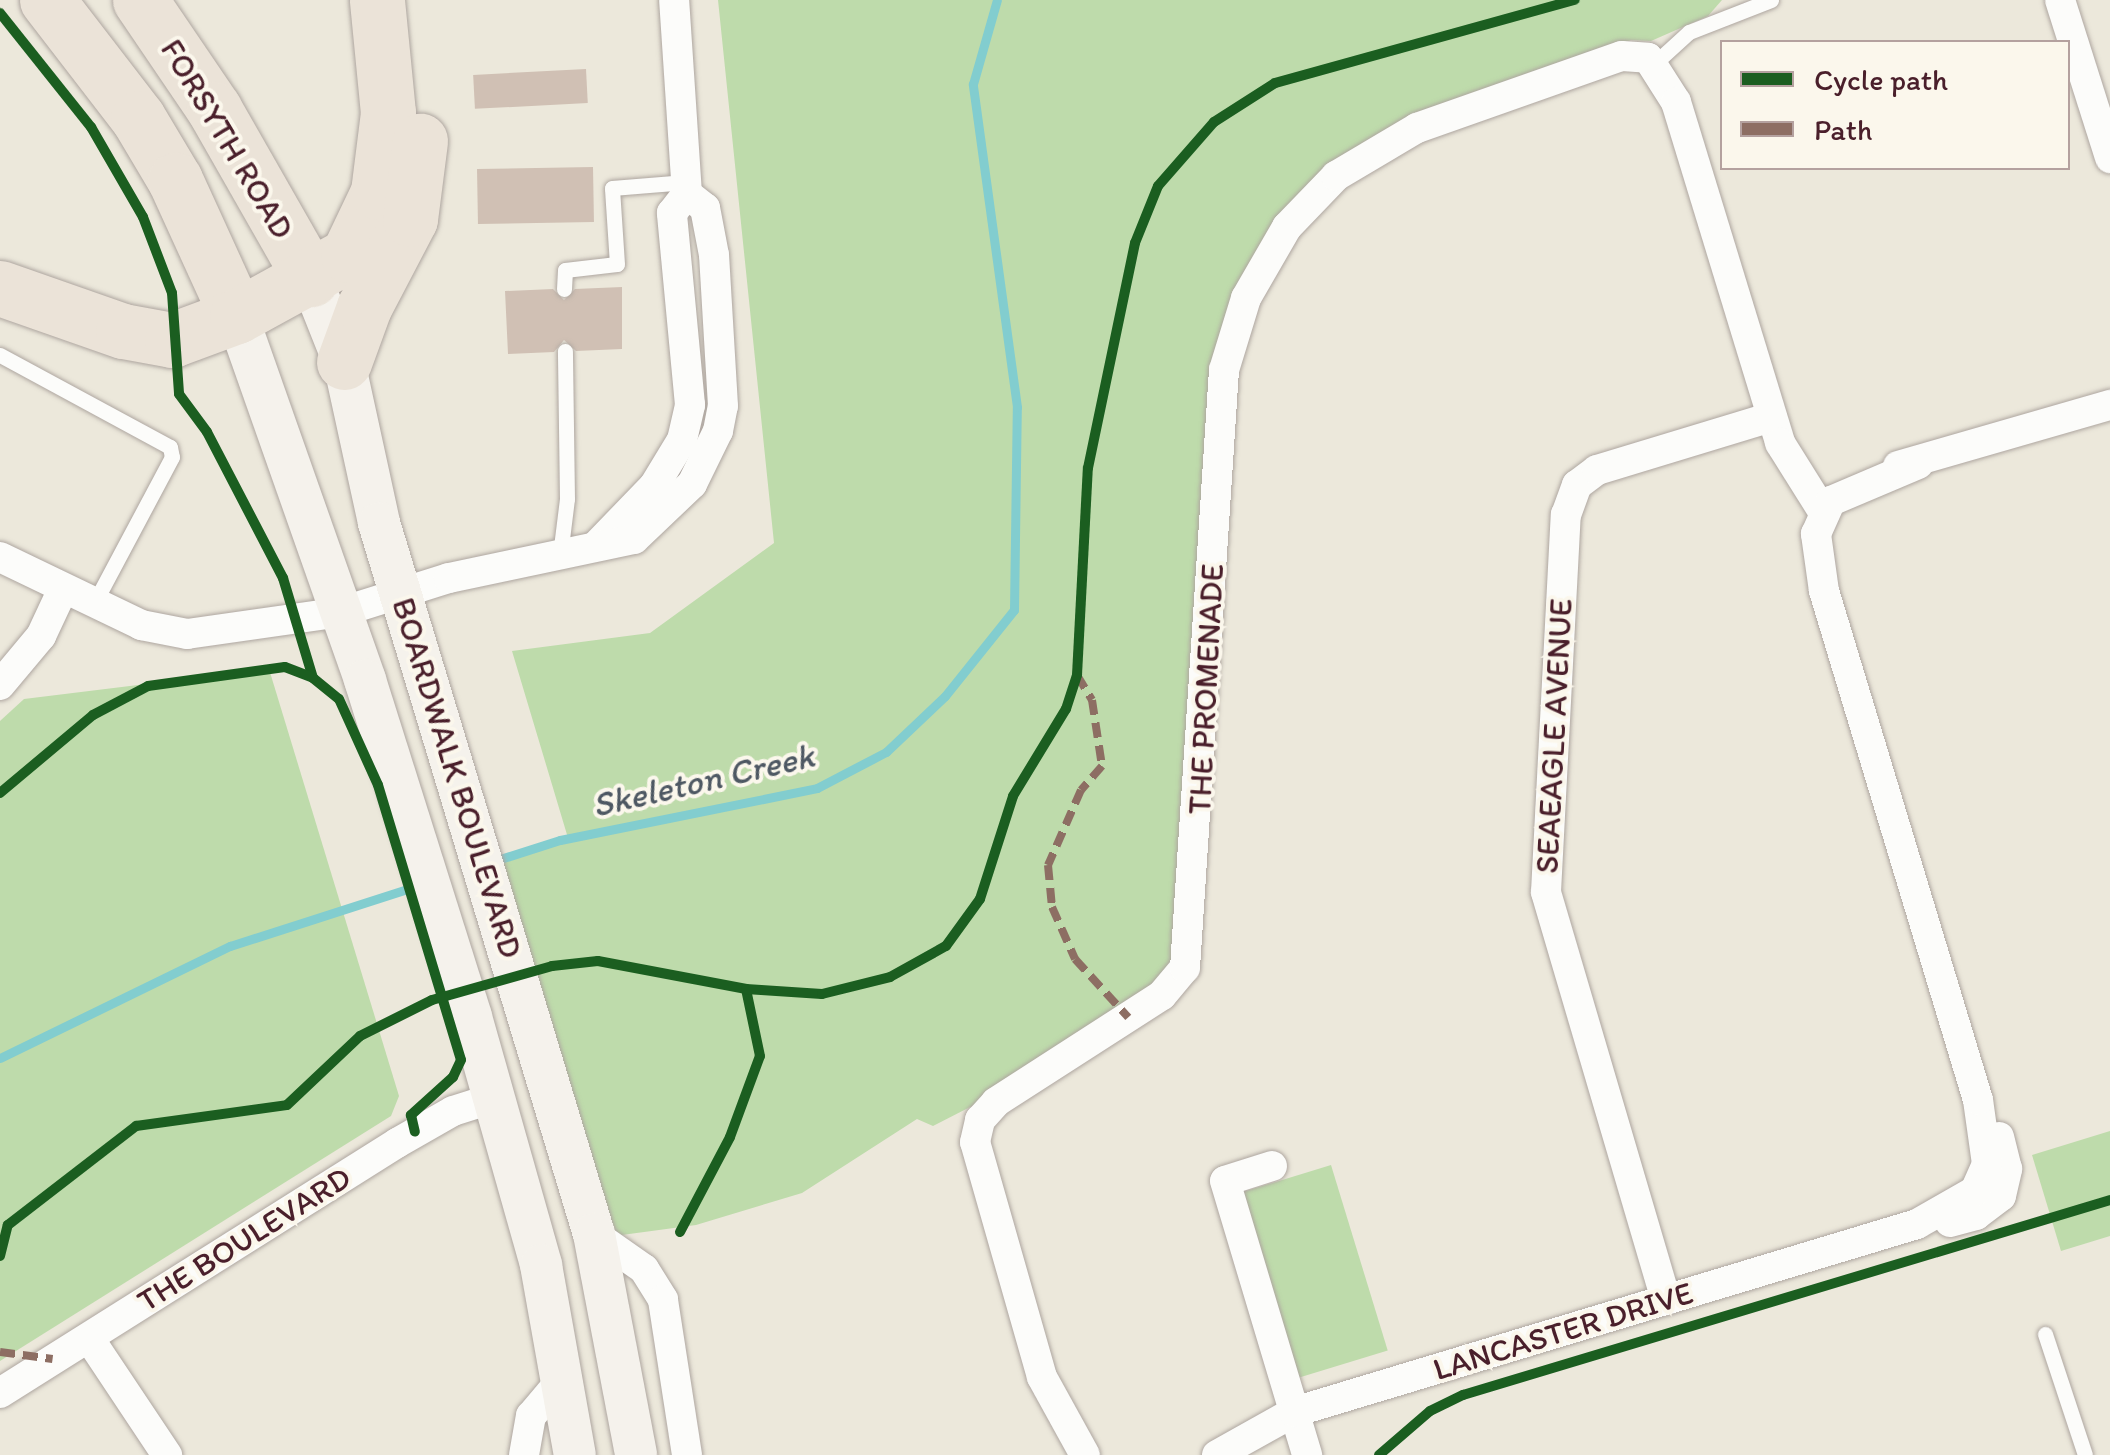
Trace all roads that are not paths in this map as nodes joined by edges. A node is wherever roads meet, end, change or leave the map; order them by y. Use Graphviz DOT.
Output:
graph roads {
  1 [pos="47,0"];
  2 [pos="140,0"];
  3 [pos="377,0"];
  4 [pos="397,0"];
  5 [pos="674,0"];
  6 [pos="1770,0"];
  7 [pos="2060,0"];
  8 [pos="1655,63"];
  9 [pos="2110,158"];
  10 [pos="687,188"];
  11 [pos="311,279"];
  12 [pos="0,288"];
  13 [pos="564,289"];
  14 [pos="236,316"];
  15 [pos="565,351"];
  16 [pos="0,355"];
  17 [pos="344,362"];
  18 [pos="2110,405"];
  19 [pos="1771,417"];
  20 [pos="1815,501"];
  21 [pos="560,555"];
  22 [pos="0,557"];
  23 [pos="63,589"];
  24 [pos="401,595"];
  25 [pos="94,604"];
  26 [pos="341,612"];
  27 [pos="0,685"];
  28 [pos="494,1098"];
  29 [pos="1272,1166"];
  30 [pos="594,1234"];
  31 [pos="1666,1300"];
  32 [pos="2045,1334"];
  33 [pos="89,1338"];
  34 [pos="564,1377"];
  35 [pos="0,1392"];
  36 [pos="1294,1412"];
  37 [pos="167,1455"];
  38 [pos="524,1455"];
  39 [pos="576,1455"];
  40 [pos="636,1455"];
  41 [pos="687,1455"];
  42 [pos="1085,1455"];
  43 [pos="1217,1455"];
  44 [pos="1307,1455"];
  45 [pos="2084,1455"];
  1 -- 14 [label="highway, FORSYTH ROAD"];
  2 -- 11 [label="highway, FORSYTH ROAD"];
  3 -- 11 [label="highway"];
  4 -- 17 [label="highway"];
  5 -- 10 [label="street"];
  6 -- 8 [label="lane"];
  7 -- 9 [label="street"];
  8 -- 19 [label="street"];
  8 -- 42 [label="street, THE PROMENADE"];
  10 -- 13 [label="lane"];
  10 -- 21 [label="street"];
  11 -- 14 [label="highway"];
  11 -- 17 [label="main road, BOARDWALK BOULEVARD"];
  12 -- 14 [label="highway"];
  14 -- 26 [label="main road, BOARDWALK BOULEVARD"];
  15 -- 21 [label="lane"];
  16 -- 25 [label="lane"];
  17 -- 24 [label="main road, BOARDWALK BOULEVARD"];
  18 -- 20 [label="street"];
  19 -- 20 [label="street"];
  19 -- 31 [label="street, SEAEAGLE AVENUE"];
  20 -- 31 [label="street, LANCASTER DRIVE"];
  21 -- 24 [label="street"];
  22 -- 23 [label="street"];
  23 -- 25 [label="street"];
  23 -- 27 [label="street"];
  24 -- 26 [label="street"];
  24 -- 30 [label="main road, BOARDWALK BOULEVARD"];
  25 -- 26 [label="street"];
  26 -- 28 [label="main road, BOARDWALK BOULEVARD"];
  28 -- 33 [label="street, THE BOULEVARD"];
  28 -- 34 [label="main road, BOARDWALK BOULEVARD"];
  29 -- 36 [label="street"];
  30 -- 40 [label="main road, BOARDWALK BOULEVARD"];
  30 -- 41 [label="street"];
  31 -- 36 [label="street, LANCASTER DRIVE"];
  32 -- 45 [label="lane"];
  33 -- 35 [label="street, THE BOULEVARD"];
  33 -- 37 [label="street"];
  34 -- 38 [label="street"];
  34 -- 39 [label="main road, BOARDWALK BOULEVARD"];
  36 -- 43 [label="street, LANCASTER DRIVE"];
  36 -- 44 [label="street"];
}
